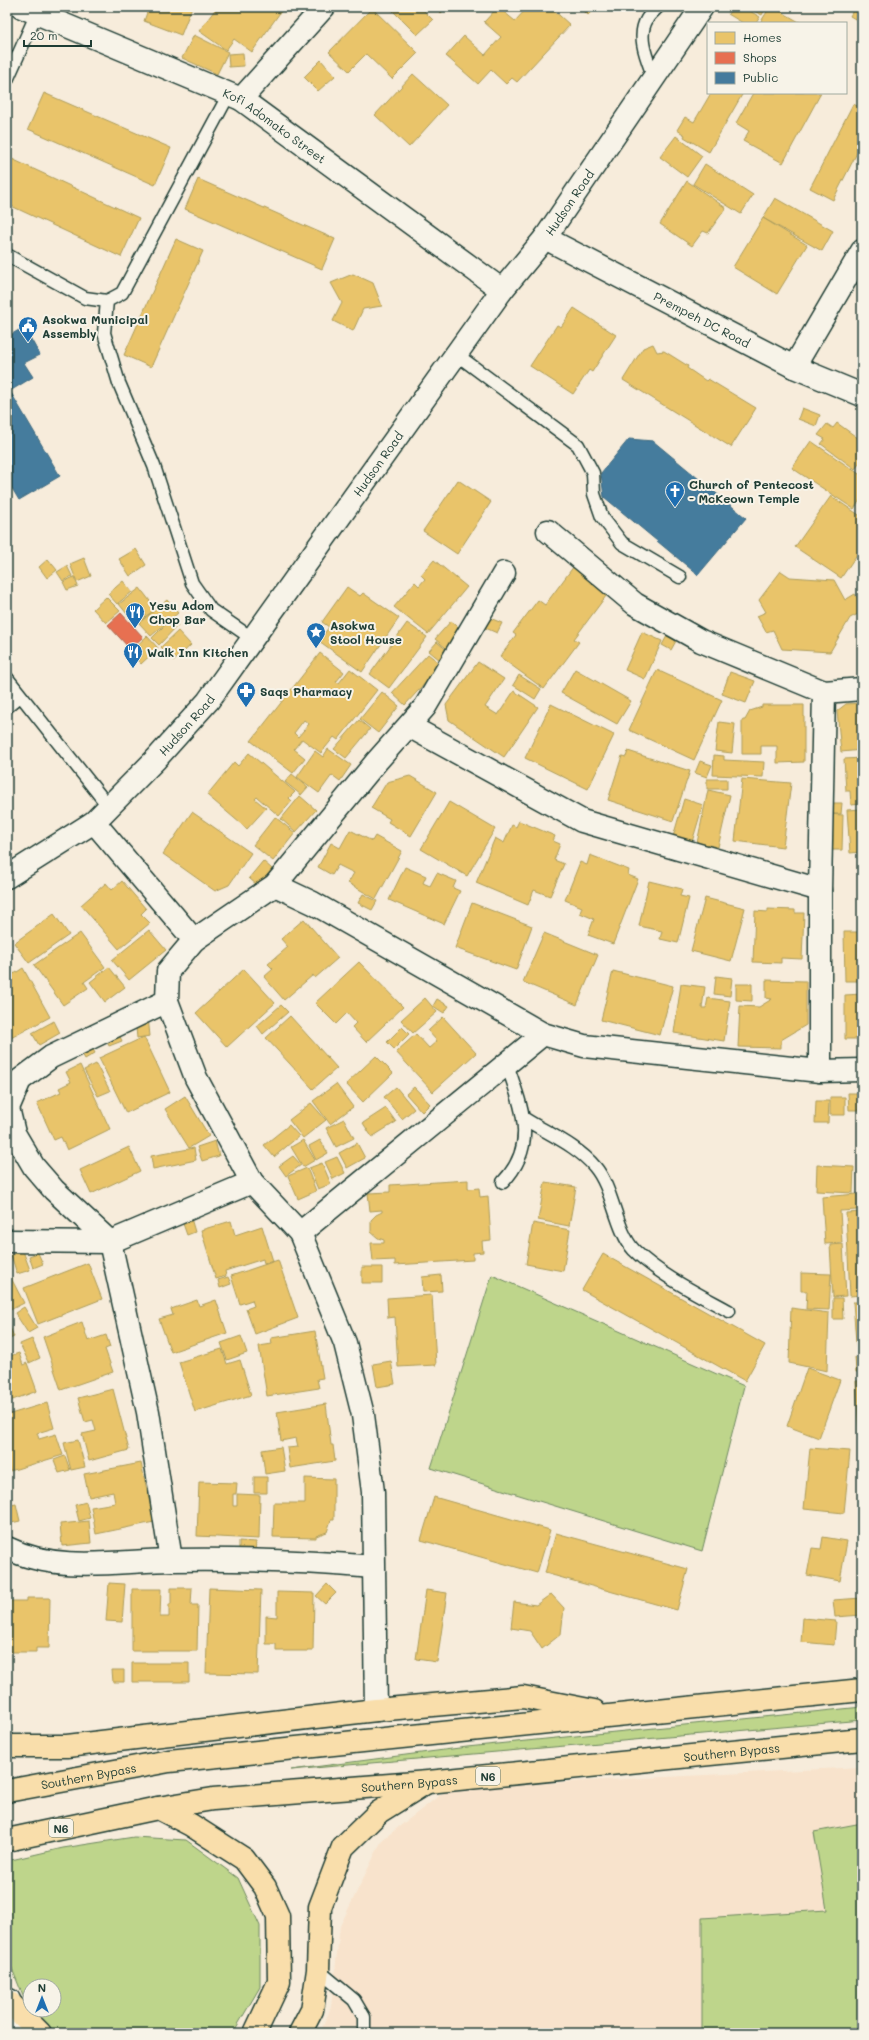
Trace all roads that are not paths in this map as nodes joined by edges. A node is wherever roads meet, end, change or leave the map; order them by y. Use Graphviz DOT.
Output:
graph roads {
  1 [pos="324,7"];
  2 [pos="658,7"];
  3 [pos="702,7"];
  4 [pos="29,10"];
  5 [pos="71,17"];
  6 [pos="654,78"];
  7 [pos="7,80"];
  8 [pos="235,96"];
  9 [pos="545,238"];
  10 [pos="862,251"];
  11 [pos="7,255"];
  12 [pos="502,290"];
  13 [pos="107,301"];
  14 [pos="456,354"];
  15 [pos="794,367"];
  16 [pos="862,395"];
  17 [pos="548,531"];
  18 [pos="504,573"];
  19 [pos="680,577"];
  20 [pos="253,639"];
  21 [pos="7,678"];
  22 [pos="862,689"];
  23 [pos="824,692"];
  24 [pos="20,696"];
  25 [pos="7,707"];
  26 [pos="409,726"];
  27 [pos="109,807"];
  28 [pos="94,822"];
  29 [pos="7,877"];
  30 [pos="275,885"];
  31 [pos="820,890"];
  32 [pos="194,940"];
  33 [pos="167,1000"];
  34 [pos="543,1034"];
  35 [pos="507,1064"];
  36 [pos="862,1070"];
  37 [pos="820,1071"];
  38 [pos="525,1119"];
  39 [pos="252,1182"];
  40 [pos="503,1182"];
  41 [pos="300,1233"];
  42 [pos="7,1241"];
  43 [pos="110,1242"];
  44 [pos="729,1311"];
  45 [pos="7,1548"];
  46 [pos="171,1560"];
  47 [pos="372,1567"];
  48 [pos="862,1690"];
  49 [pos="376,1710"];
  50 [pos="611,1715"];
  51 [pos="862,1739"];
  52 [pos="7,1746"];
  53 [pos="428,1782"];
  54 [pos="7,1791"];
  55 [pos="158,1808"];
  56 [pos="7,1840"];
  57 [pos="318,1970"];
  58 [pos="9,1998"];
  59 [pos="21,2033"];
  60 [pos="40,2033"];
  61 [pos="254,2033"];
  62 [pos="300,2033"];
  63 [pos="364,2033"];
  1 -- 8 [label="street"];
  2 -- 6 [label="lane"];
  3 -- 6 [label="street, Hudson Road"];
  4 -- 5 [label="street, Kofi Adomako Street"];
  4 -- 7 [label="lane"];
  5 -- 8 [label="street, Kofi Adomako Street"];
  6 -- 9 [label="street, Hudson Road"];
  8 -- 12 [label="street, Kofi Adomako Street"];
  8 -- 13 [label="lane"];
  9 -- 12 [label="street, Hudson Road"];
  9 -- 15 [label="street, Prempeh DC Road"];
  10 -- 15 [label="street"];
  11 -- 13 [label="lane"];
  12 -- 14 [label="street, Hudson Road"];
  13 -- 20 [label="lane"];
  14 -- 19 [label="lane"];
  14 -- 20 [label="street, Hudson Road"];
  15 -- 16 [label="street, Prempeh DC Road"];
  17 -- 23 [label="street"];
  18 -- 26 [label="street"];
  20 -- 27 [label="street, Hudson Road"];
  21 -- 24 [label="lane"];
  22 -- 23 [label="street"];
  23 -- 31 [label="street"];
  24 -- 25 [label="lane"];
  24 -- 27 [label="lane"];
  26 -- 30 [label="street"];
  26 -- 31 [label="street"];
  27 -- 28 [label="street, Hudson Road"];
  28 -- 29 [label="street, Hudson Road"];
  28 -- 32 [label="street"];
  30 -- 32 [label="street"];
  30 -- 34 [label="street"];
  31 -- 37 [label="street"];
  32 -- 33 [label="street"];
  33 -- 39 [label="street"];
  33 -- 43 [label="street"];
  34 -- 35 [label="street"];
  34 -- 37 [label="street"];
  35 -- 38 [label="lane"];
  35 -- 41 [label="street"];
  36 -- 37 [label="street"];
  38 -- 40 [label="lane"];
  38 -- 44 [label="lane"];
  39 -- 41 [label="street"];
  39 -- 43 [label="street"];
  41 -- 47 [label="street"];
  42 -- 43 [label="street"];
  43 -- 46 [label="street"];
  45 -- 46 [label="street"];
  46 -- 47 [label="street"];
  47 -- 49 [label="street"];
  48 -- 50 [label="highway, Southern Bypass"];
  49 -- 50 [label="highway"];
  49 -- 52 [label="highway"];
  50 -- 54 [label="highway, Southern Bypass"];
  51 -- 53 [label="highway, Southern Bypass / N6"];
  53 -- 55 [label="highway, Southern Bypass / N6"];
  53 -- 57 [label="highway"];
  55 -- 56 [label="highway, Southern Bypass / N6"];
  55 -- 61 [label="highway"];
  57 -- 62 [label="highway"];
  57 -- 63 [label="lane"];
  58 -- 59 [label="street"];
  58 -- 60 [label="highway"];
}
